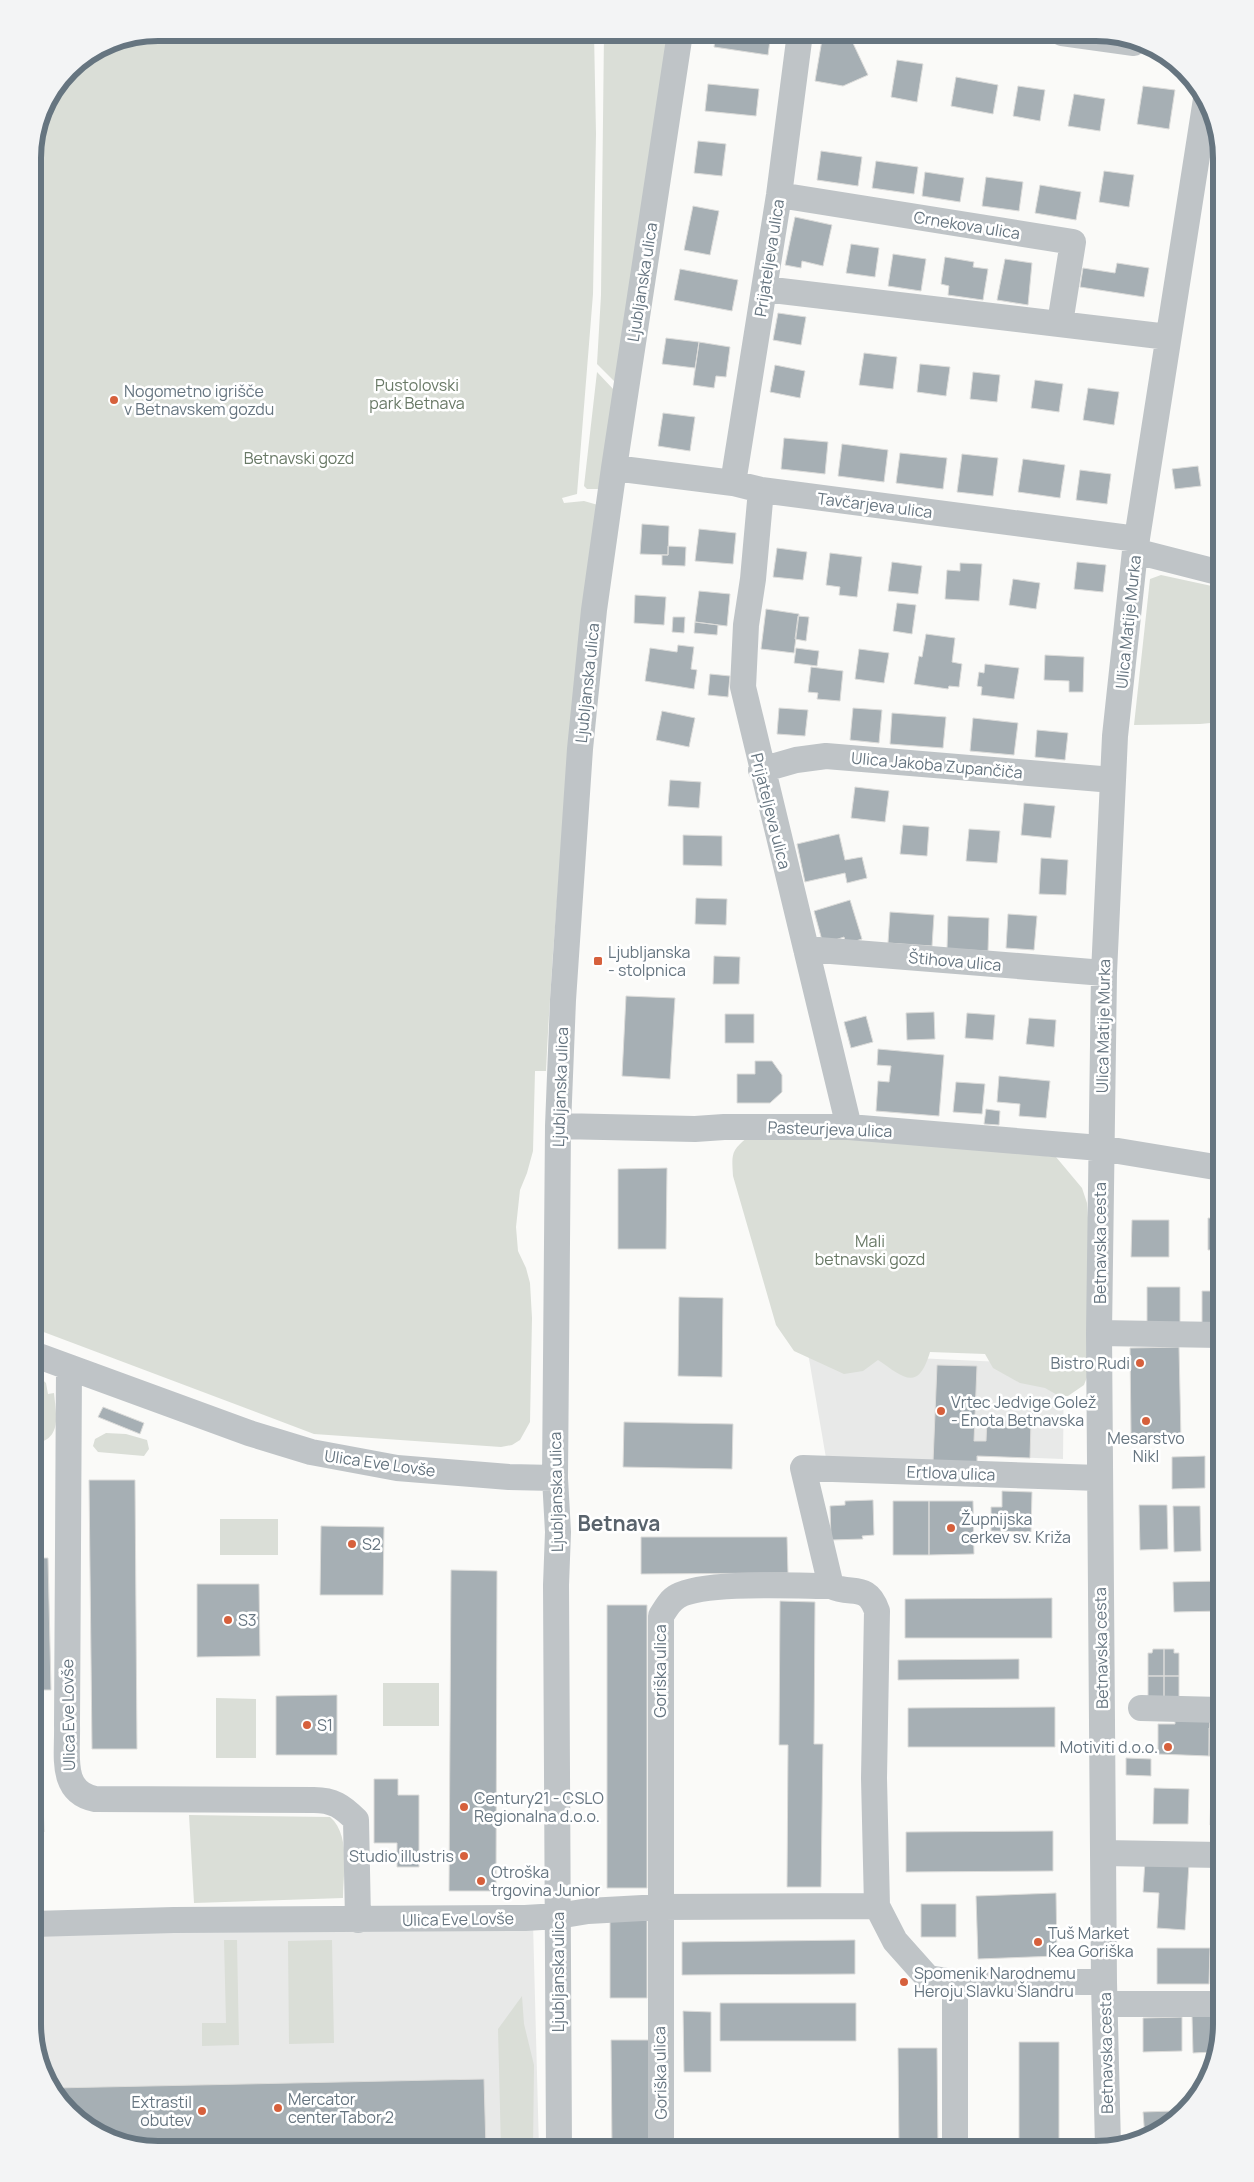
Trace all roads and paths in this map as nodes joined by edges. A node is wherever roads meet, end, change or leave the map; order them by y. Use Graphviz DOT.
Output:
graph roads {
  1 [pos="679,42"];
  2 [pos="799,42"];
  3 [pos="1204,114"];
  4 [pos="780,195"];
  5 [pos="764,289"];
  6 [pos="1060,323"];
  7 [pos="1168,337"];
  8 [pos="614,468"];
  9 [pos="733,483"];
  10 [pos="761,490"];
  11 [pos="1136,545"];
  12 [pos="1213,571"];
  13 [pos="761,770"];
  14 [pos="1113,780"];
  15 [pos="806,949"];
  16 [pos="1104,972"];
  17 [pos="558,1126"];
  18 [pos="849,1127"];
  19 [pos="1100,1148"];
  20 [pos="1213,1167"];
  21 [pos="1099,1333"];
  22 [pos="1213,1335"];
  23 [pos="41,1357"];
  24 [pos="69,1368"];
  25 [pos="555,1478"];
  26 [pos="1099,1478"];
  27 [pos="830,1586"];
  28 [pos="1141,1708"];
  29 [pos="1213,1710"];
  30 [pos="1103,1853"];
  31 [pos="1213,1855"];
  32 [pos="877,1906"];
  33 [pos="661,1907"];
  34 [pos="558,1916"];
  35 [pos="358,1920"];
  36 [pos="41,1924"];
  37 [pos="955,1982"];
  38 [pos="1104,1993"];
  39 [pos="1213,2003"];
  40 [pos="1108,2139"];
  41 [pos="559,2140"];
  42 [pos="661,2141"];
  43 [pos="955,2141"];
  1 -- 8 [label="street, Ljubljanska ulica"];
  2 -- 4 [label="street, Prijateljeva ulica"];
  3 -- 7 [label="street, Ulica Matije Murka"];
  4 -- 5 [label="street, Prijateljeva ulica"];
  4 -- 6 [label="street, Crnekova ulica"];
  5 -- 6 [label="street"];
  5 -- 9 [label="street, Prijateljeva ulica"];
  6 -- 7 [label="street"];
  7 -- 11 [label="street, Ulica Matije Murka"];
  8 -- 9 [label="street, Tavčarjeva ulica"];
  8 -- 17 [label="street, Ljubljanska ulica"];
  9 -- 10 [label="street, Tavčarjeva ulica"];
  10 -- 11 [label="street, Tavčarjeva ulica"];
  10 -- 13 [label="street, Prijateljeva ulica"];
  11 -- 12 [label="street, Tavčarjeva ulica"];
  11 -- 14 [label="street, Ulica Matije Murka"];
  13 -- 14 [label="street, Ulica Jakoba Zupančiča"];
  13 -- 15 [label="street, Prijateljeva ulica"];
  14 -- 16 [label="street, Ulica Matije Murka"];
  15 -- 16 [label="street, Štihova ulica"];
  15 -- 18 [label="street, Prijateljeva ulica"];
  16 -- 19 [label="street, Ulica Matije Murka"];
  17 -- 18 [label="street, Pasteurjeva ulica"];
  17 -- 25 [label="street, Ljubljanska ulica"];
  18 -- 19 [label="street, Pasteurjeva ulica"];
  19 -- 20 [label="street, Pasteurjeva ulica"];
  19 -- 21 [label="street, Betnavska cesta"];
  21 -- 22 [label="street"];
  21 -- 26 [label="street, Betnavska cesta"];
  23 -- 24 [label="street, Ulica Eve Lovše"];
  24 -- 25 [label="street, Ulica Eve Lovše"];
  24 -- 35 [label="street, Ulica Eve Lovše"];
  25 -- 34 [label="street, Ljubljanska ulica"];
  26 -- 27 [label="street, Ertlova ulica"];
  26 -- 30 [label="street, Betnavska cesta"];
  27 -- 32 [label="street, Goriška ulica"];
  27 -- 33 [label="street, Goriška ulica"];
  28 -- 29 [label="street"];
  30 -- 31 [label="street"];
  30 -- 38 [label="street, Betnavska cesta"];
  32 -- 33 [label="street"];
  32 -- 37 [label="street, Goriška ulica"];
  33 -- 34 [label="street"];
  33 -- 42 [label="street, Goriška ulica"];
  34 -- 35 [label="street, Ulica Eve Lovše"];
  34 -- 41 [label="street, Ljubljanska ulica"];
  35 -- 36 [label="street, Ulica Eve Lovše"];
  37 -- 38 [label="street, Goriška ulica"];
  37 -- 43 [label="street"];
  38 -- 39 [label="street, Goriška ulica"];
  38 -- 40 [label="street, Betnavska cesta"];
}
